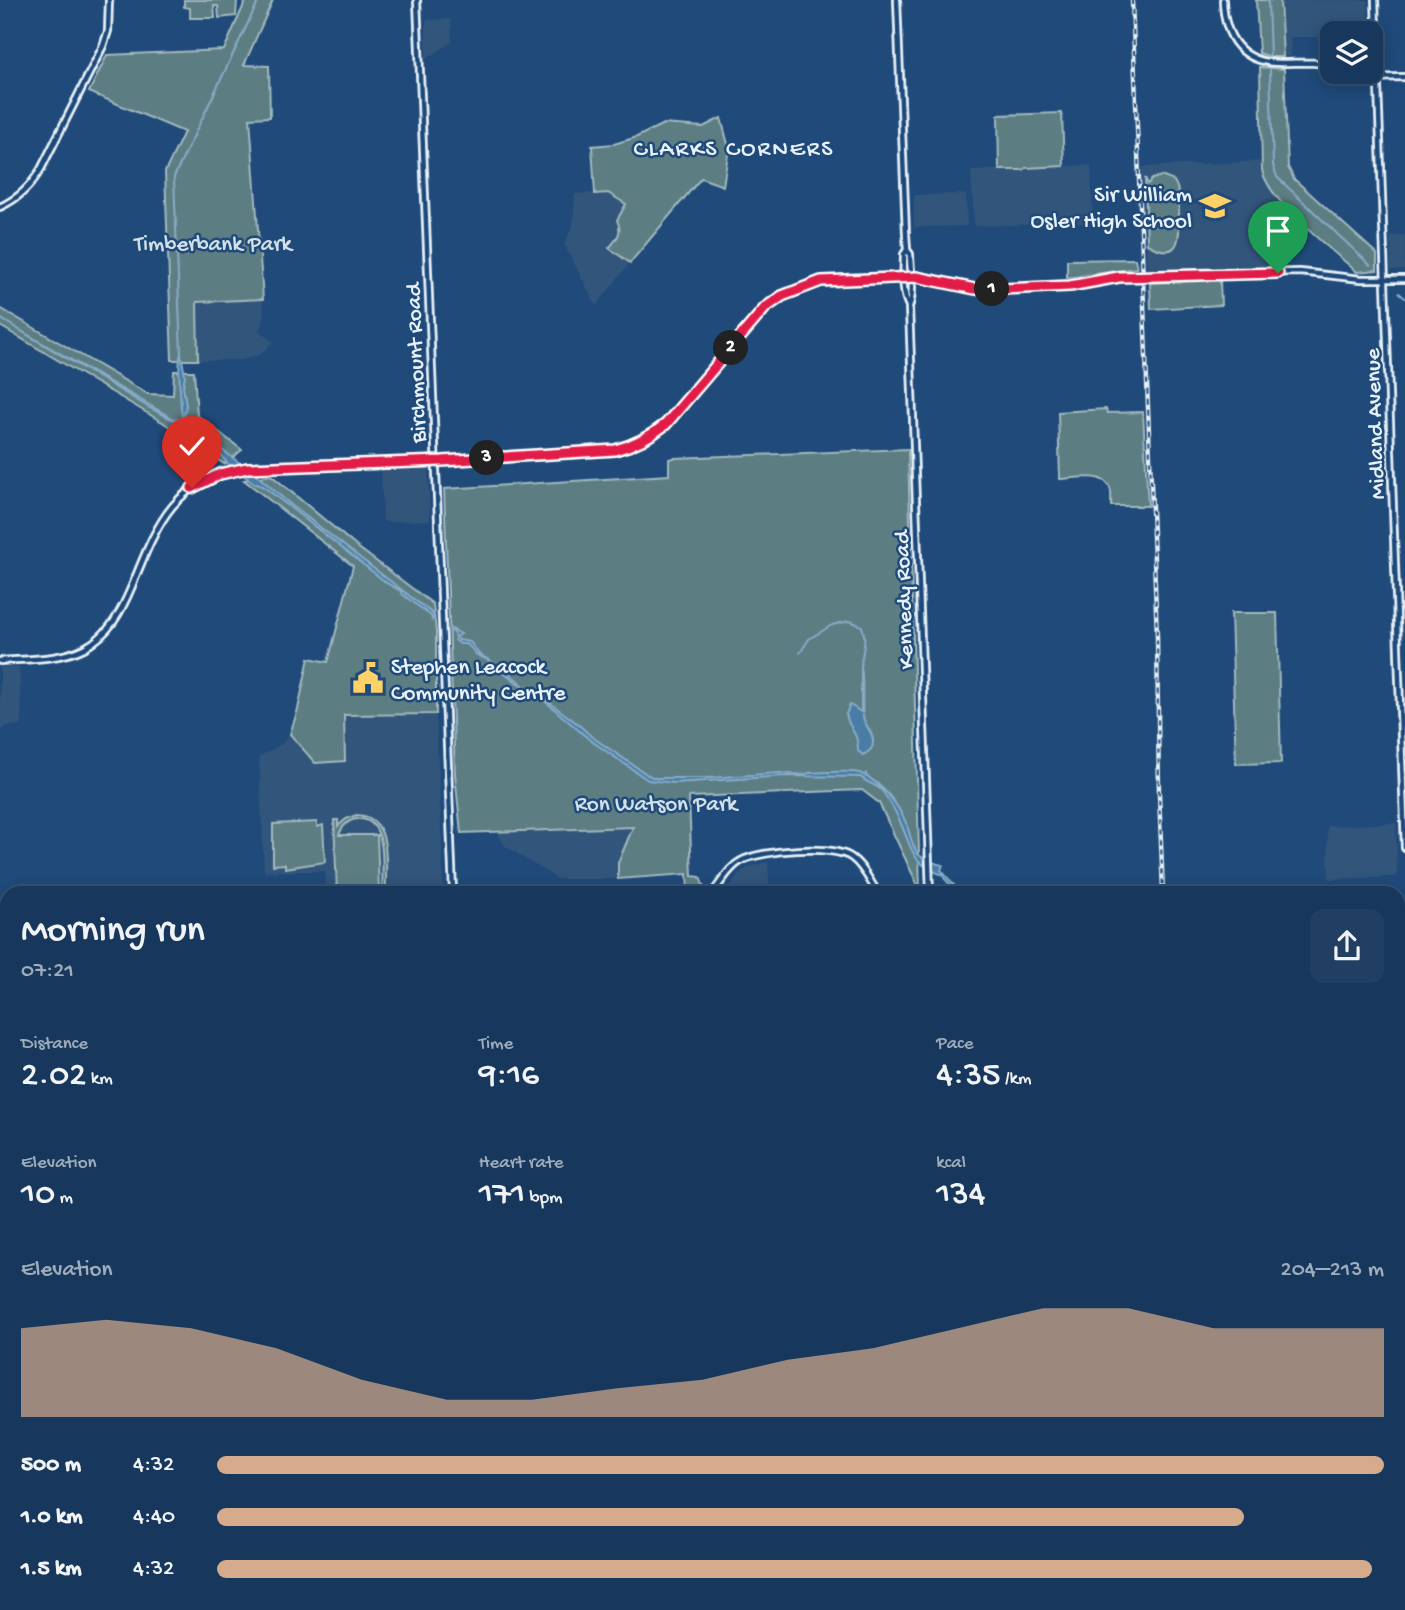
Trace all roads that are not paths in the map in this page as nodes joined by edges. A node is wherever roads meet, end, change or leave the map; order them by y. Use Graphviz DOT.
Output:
graph roads {
  1 [pos="109,0"];
  2 [pos="417,0"];
  3 [pos="897,0"];
  4 [pos="1223,0"];
  5 [pos="1376,0"];
  6 [pos="1377,21"];
  7 [pos="1320,64"];
  8 [pos="1405,77"];
  9 [pos="1383,78"];
  10 [pos="1378,84"];
  11 [pos="0,207"];
  12 [pos="907,250"];
  13 [pos="904,277"];
  14 [pos="911,277"];
  15 [pos="1385,279"];
  16 [pos="1405,279"];
  17 [pos="909,307"];
  18 [pos="436,461"];
  19 [pos="0,661"];
  20 [pos="1405,848"];
  21 [pos="453,886"];
  22 [pos="718,886"];
  23 [pos="873,886"];
  24 [pos="930,886"];
  1 -- 11 [label="main road"];
  2 -- 18 [label="main road, Birchmount Road"];
  3 -- 12 [label="main road, Kennedy Road"];
  4 -- 7 [label="main road"];
  5 -- 6 [label="main road, Midland Avenue"];
  8 -- 9 [label="main road"];
  10 -- 15 [label="main road, Midland Avenue"];
  12 -- 13 [label="main road, Kennedy Road"];
  12 -- 14 [label="main road, Kennedy Road"];
  13 -- 14 [label="main road"];
  13 -- 17 [label="main road, Kennedy Road"];
  13 -- 18 [label="main road"];
  14 -- 15 [label="main road"];
  14 -- 17 [label="main road, Kennedy Road"];
  15 -- 16 [label="main road"];
  15 -- 20 [label="main road, Midland Avenue"];
  17 -- 24 [label="main road, Kennedy Road"];
  18 -- 19 [label="main road"];
  18 -- 21 [label="main road, Birchmount Road"];
  22 -- 23 [label="main road"];
}
